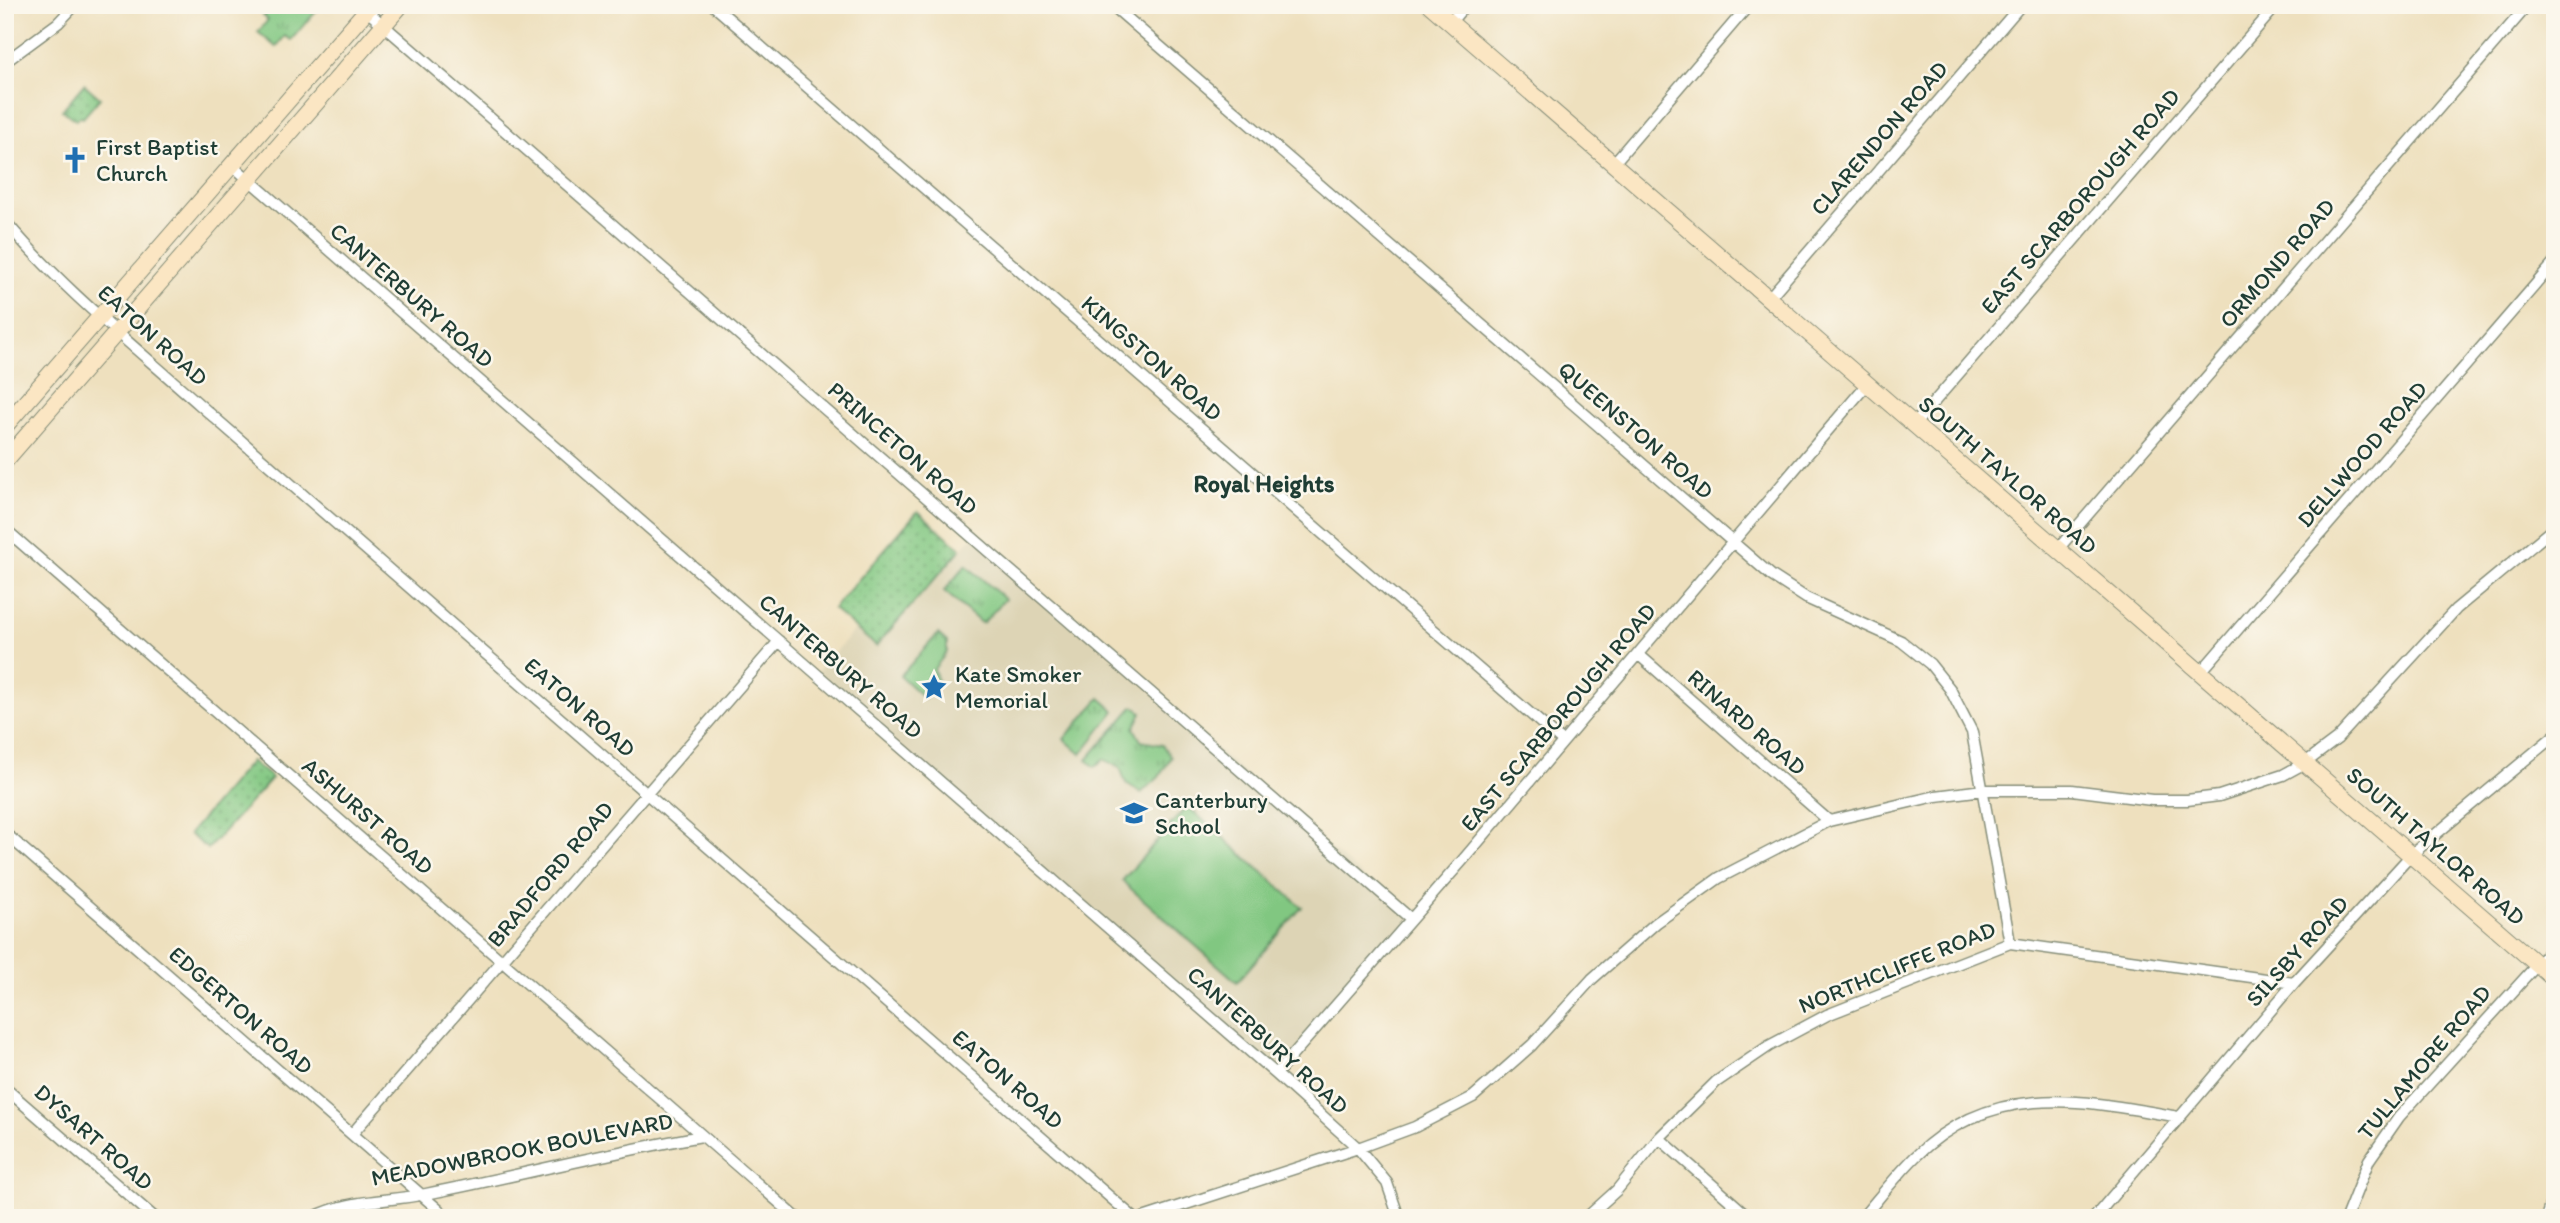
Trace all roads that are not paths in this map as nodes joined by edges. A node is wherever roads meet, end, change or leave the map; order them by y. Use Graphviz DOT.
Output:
graph roads {
  1 [pos="75,5"];
  2 [pos="401,5"];
  3 [pos="713,5"];
  4 [pos="1112,5"];
  5 [pos="1430,5"];
  6 [pos="1465,5"];
  7 [pos="1749,5"];
  8 [pos="2021,5"];
  9 [pos="2277,5"];
  10 [pos="2528,5"];
  11 [pos="368,8"];
  12 [pos="1450,23"];
  13 [pos="384,25"];
  14 [pos="5,62"];
  15 [pos="263,130"];
  16 [pos="282,142"];
  17 [pos="1613,164"];
  18 [pos="232,165"];
  19 [pos="249,180"];
  20 [pos="5,221"];
  21 [pos="2555,262"];
  22 [pos="1769,298"];
  23 [pos="101,316"];
  24 [pos="118,332"];
  25 [pos="1868,383"];
  26 [pos="1915,424"];
  27 [pos="5,426"];
  28 [pos="5,461"];
  29 [pos="2555,527"];
  30 [pos="5,529"];
  31 [pos="1734,543"];
  32 [pos="2058,549"];
  33 [pos="779,642"];
  34 [pos="1638,654"];
  35 [pos="2200,673"];
  36 [pos="2555,735"];
  37 [pos="1563,742"];
  38 [pos="2305,763"];
  39 [pos="1983,790"];
  40 [pos="647,792"];
  41 [pos="1829,821"];
  42 [pos="5,833"];
  43 [pos="2412,854"];
  44 [pos="1411,919"];
  45 [pos="2010,943"];
  46 [pos="2555,945"];
  47 [pos="503,961"];
  48 [pos="2537,964"];
  49 [pos="2555,980"];
  50 [pos="2294,983"];
  51 [pos="1276,1074"];
  52 [pos="5,1088"];
  53 [pos="2179,1117"];
  54 [pos="352,1134"];
  55 [pos="702,1136"];
  56 [pos="1659,1138"];
  57 [pos="1358,1148"];
  58 [pos="2555,1190"];
  59 [pos="422,1195"];
  60 [pos="155,1218"];
  61 [pos="312,1218"];
  62 [pos="448,1218"];
  63 [pos="797,1218"];
  64 [pos="1134,1218"];
  65 [pos="1143,1218"];
  66 [pos="1399,1218"];
  67 [pos="1586,1218"];
  68 [pos="1750,1218"];
  69 [pos="1862,1218"];
  70 [pos="2094,1218"];
  71 [pos="2346,1218"];
  72 [pos="2546,1218"];
  1 -- 14 [label="street"];
  2 -- 13 [label="main road"];
  3 -- 37 [label="street, KINGSTON ROAD"];
  4 -- 31 [label="street, QUEENSTON ROAD"];
  5 -- 12 [label="main road, SOUTH TAYLOR ROAD"];
  6 -- 12 [label="street"];
  7 -- 17 [label="street"];
  8 -- 22 [label="street, CLARENDON ROAD"];
  9 -- 26 [label="street, EAST SCARBOROUGH ROAD"];
  10 -- 32 [label="street, ORMOND ROAD"];
  11 -- 13 [label="street, PRINCETON ROAD"];
  11 -- 15 [label="main road"];
  12 -- 17 [label="main road, SOUTH TAYLOR ROAD"];
  13 -- 16 [label="main road"];
  13 -- 44 [label="street, PRINCETON ROAD"];
  15 -- 16 [label="main road"];
  15 -- 18 [label="main road"];
  16 -- 19 [label="main road"];
  17 -- 22 [label="main road, SOUTH TAYLOR ROAD"];
  18 -- 19 [label="street, CANTERBURY ROAD"];
  18 -- 23 [label="main road"];
  19 -- 24 [label="main road"];
  19 -- 33 [label="street, CANTERBURY ROAD"];
  20 -- 23 [label="street, EATON ROAD"];
  21 -- 35 [label="street, DELLWOOD ROAD"];
  22 -- 25 [label="main road, SOUTH TAYLOR ROAD"];
  23 -- 24 [label="street, EATON ROAD"];
  23 -- 27 [label="main road"];
  24 -- 28 [label="main road"];
  24 -- 40 [label="street, EATON ROAD"];
  25 -- 26 [label="main road, SOUTH TAYLOR ROAD"];
  25 -- 31 [label="street, EAST SCARBOROUGH ROAD"];
  26 -- 32 [label="main road, SOUTH TAYLOR ROAD"];
  29 -- 38 [label="street"];
  30 -- 47 [label="street, ASHURST ROAD"];
  31 -- 34 [label="street, EAST SCARBOROUGH ROAD"];
  31 -- 39 [label="street, QUEENSTON ROAD"];
  32 -- 35 [label="main road, SOUTH TAYLOR ROAD"];
  33 -- 40 [label="street, BRADFORD ROAD"];
  33 -- 51 [label="street, CANTERBURY ROAD"];
  34 -- 37 [label="street, EAST SCARBOROUGH ROAD"];
  34 -- 41 [label="street, RINARD ROAD"];
  35 -- 38 [label="main road, SOUTH TAYLOR ROAD"];
  36 -- 43 [label="street, SILSBY ROAD"];
  37 -- 44 [label="street, EAST SCARBOROUGH ROAD"];
  38 -- 39 [label="street"];
  38 -- 43 [label="main road, SOUTH TAYLOR ROAD"];
  39 -- 41 [label="street"];
  39 -- 45 [label="street, QUEENSTON ROAD"];
  40 -- 47 [label="street, BRADFORD ROAD"];
  40 -- 64 [label="street, EATON ROAD"];
  41 -- 57 [label="street"];
  42 -- 54 [label="street, EDGERTON ROAD"];
  43 -- 48 [label="main road, SOUTH TAYLOR ROAD"];
  43 -- 50 [label="street, SILSBY ROAD"];
  44 -- 51 [label="street, EAST SCARBOROUGH ROAD"];
  45 -- 50 [label="street, NORTHCLIFFE ROAD"];
  45 -- 56 [label="street, NORTHCLIFFE ROAD"];
  46 -- 48 [label="street, TULLAMORE ROAD"];
  47 -- 54 [label="street, BRADFORD ROAD"];
  47 -- 55 [label="street, ASHURST ROAD"];
  48 -- 49 [label="main road, SOUTH TAYLOR ROAD"];
  48 -- 71 [label="street, TULLAMORE ROAD"];
  50 -- 53 [label="street, SILSBY ROAD"];
  51 -- 57 [label="street, CANTERBURY ROAD"];
  52 -- 60 [label="street, DYSART ROAD"];
  53 -- 69 [label="street"];
  53 -- 70 [label="street, SILSBY ROAD"];
  54 -- 59 [label="street, EDGERTON ROAD"];
  55 -- 59 [label="street, MEADOWBROOK BOULEVARD"];
  55 -- 63 [label="street, MEADOWBROOK BOULEVARD"];
  56 -- 67 [label="street, NORTHCLIFFE ROAD"];
  56 -- 68 [label="street"];
  57 -- 65 [label="street"];
  57 -- 66 [label="street, CANTERBURY ROAD"];
  58 -- 72 [label="street"];
  59 -- 61 [label="street, MEADOWBROOK BOULEVARD"];
  59 -- 62 [label="street, EDGERTON ROAD"];
}
